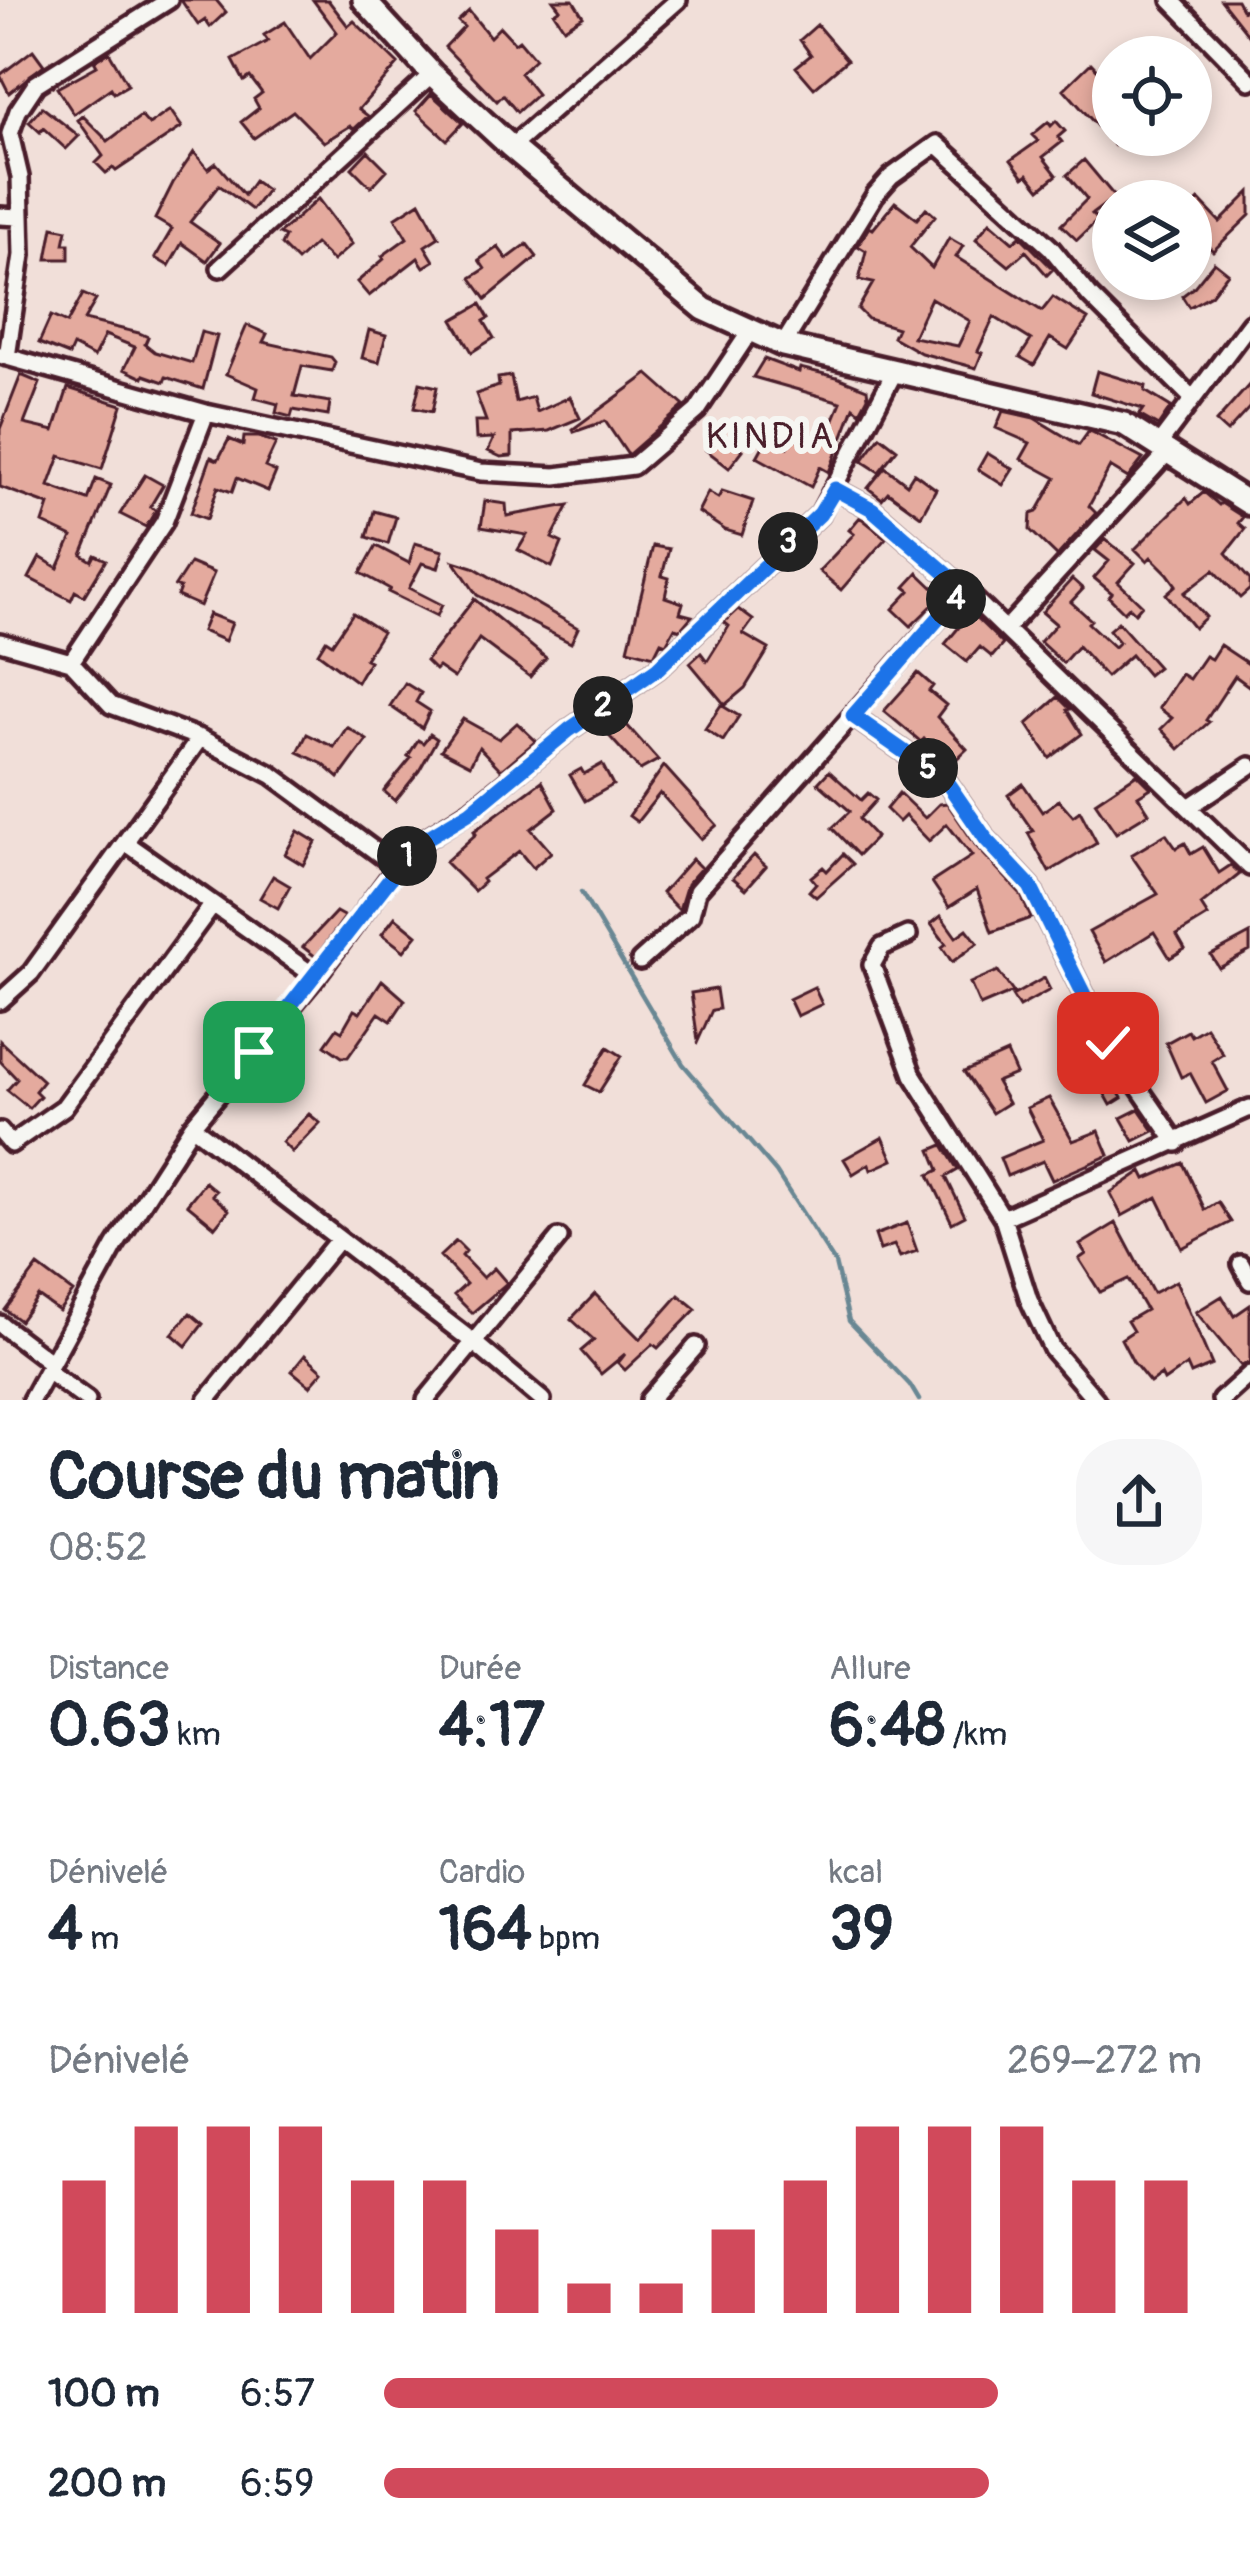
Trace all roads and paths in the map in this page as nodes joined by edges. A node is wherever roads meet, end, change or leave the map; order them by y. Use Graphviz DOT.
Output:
graph roads {
  1 [pos="169,0"];
  2 [pos="364,0"];
  3 [pos="678,0"];
  4 [pos="1171,0"];
  5 [pos="432,74"];
  6 [pos="1250,81"];
  7 [pos="511,147"];
  8 [pos="0,216"];
  9 [pos="19,217"];
  10 [pos="220,268"];
  11 [pos="1250,323"];
  12 [pos="749,333"];
  13 [pos="782,345"];
  14 [pos="4,356"];
  15 [pos="895,371"];
  16 [pos="1192,397"];
  17 [pos="206,412"];
  18 [pos="1165,447"];
  19 [pos="835,489"];
  20 [pos="1250,504"];
  21 [pos="964,589"];
  22 [pos="1006,629"];
  23 [pos="0,642"];
  24 [pos="71,662"];
  25 [pos="853,716"];
  26 [pos="200,738"];
  27 [pos="1250,766"];
  28 [pos="1189,807"];
  29 [pos="125,842"];
  30 [pos="397,867"];
  31 [pos="1250,867"];
  32 [pos="213,904"];
  33 [pos="908,935"];
  34 [pos="640,961"];
  35 [pos="316,976"];
  36 [pos="0,1001"];
  37 [pos="1250,1108"];
  38 [pos="192,1126"];
  39 [pos="0,1131"];
  40 [pos="1178,1143"];
  41 [pos="1003,1218"];
  42 [pos="559,1238"];
  43 [pos="338,1240"];
  44 [pos="1241,1264"];
  45 [pos="1250,1281"];
  46 [pos="0,1324"];
  47 [pos="472,1341"];
  48 [pos="696,1346"];
  49 [pos="49,1366"];
  50 [pos="1250,1374"];
  51 [pos="31,1400"];
  52 [pos="87,1400"];
  53 [pos="207,1400"];
  54 [pos="426,1400"];
  55 [pos="542,1400"];
  56 [pos="649,1400"];
  57 [pos="1096,1400"];
  58 [pos="1220,1400"];
  1 -- 9 [label="street"];
  2 -- 5 [label="street"];
  3 -- 7 [label="street"];
  4 -- 6 [label="street"];
  5 -- 7 [label="street"];
  5 -- 10 [label="street"];
  7 -- 12 [label="street"];
  8 -- 9 [label="street"];
  9 -- 14 [label="street"];
  11 -- 16 [label="street"];
  12 -- 13 [label="street"];
  12 -- 17 [label="street"];
  13 -- 15 [label="street"];
  13 -- 16 [label="street"];
  14 -- 17 [label="street"];
  15 -- 18 [label="street"];
  15 -- 19 [label="street"];
  16 -- 18 [label="street"];
  17 -- 24 [label="street"];
  18 -- 20 [label="street"];
  18 -- 22 [label="street"];
  19 -- 21 [label="street"];
  19 -- 30 [label="street"];
  21 -- 22 [label="street"];
  21 -- 25 [label="street"];
  22 -- 28 [label="street"];
  23 -- 24 [label="street"];
  24 -- 26 [label="street"];
  25 -- 34 [label="street"];
  25 -- 40 [label="street"];
  26 -- 29 [label="street"];
  26 -- 30 [label="street"];
  27 -- 28 [label="street"];
  28 -- 31 [label="street"];
  29 -- 32 [label="street"];
  29 -- 36 [label="street"];
  30 -- 35 [label="street"];
  32 -- 35 [label="street"];
  32 -- 39 [label="street"];
  33 -- 41 [label="street"];
  35 -- 38 [label="street"];
  37 -- 40 [label="street"];
  38 -- 43 [label="street"];
  38 -- 49 [label="street"];
  40 -- 41 [label="street"];
  41 -- 57 [label="street"];
  42 -- 47 [label="street"];
  43 -- 47 [label="street"];
  43 -- 53 [label="street"];
  44 -- 45 [label="street"];
  46 -- 49 [label="street"];
  47 -- 54 [label="street"];
  47 -- 55 [label="street"];
  48 -- 56 [label="street"];
  49 -- 51 [label="street"];
  49 -- 52 [label="street"];
  50 -- 58 [label="street"];
}
